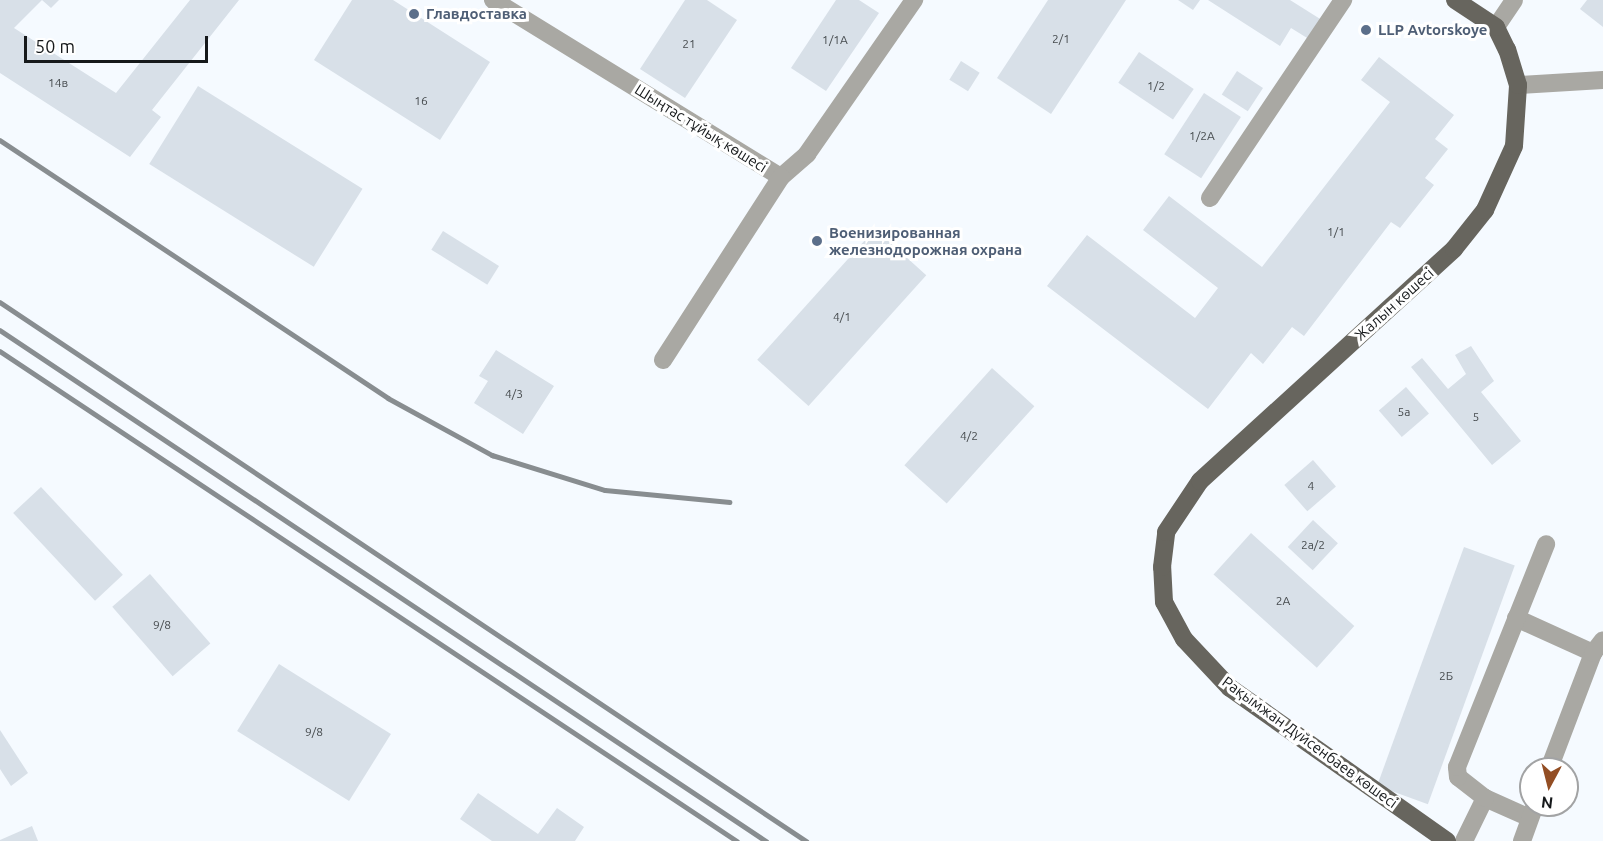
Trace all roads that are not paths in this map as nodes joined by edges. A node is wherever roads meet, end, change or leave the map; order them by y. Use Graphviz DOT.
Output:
graph roads {
  1 [pos="493,0"];
  2 [pos="914,0"];
  3 [pos="1343,0"];
  4 [pos="1455,0"];
  5 [pos="1514,0"];
  6 [pos="1496,27"];
  7 [pos="1603,80"];
  8 [pos="1518,85"];
  9 [pos="781,177"];
  10 [pos="1210,198"];
  11 [pos="663,360"];
  12 [pos="1546,544"];
  13 [pos="1162,567"];
  14 [pos="1516,618"];
  15 [pos="1598,647"];
  16 [pos="1554,757"];
  17 [pos="1485,798"];
  18 [pos="1519,808"];
  19 [pos="1531,817"];
  20 [pos="1447,841"];
  21 [pos="1464,841"];
  22 [pos="1522,841"];
  1 -- 9 [label="street, Шыңтас тұйық көшесі"];
  2 -- 9 [label="street, Шыңтас тұйық көшесі"];
  3 -- 10 [label="street"];
  4 -- 6 [label="main road"];
  5 -- 6 [label="street"];
  6 -- 8 [label="main road, Жалын көшесі"];
  7 -- 8 [label="street"];
  8 -- 13 [label="main road, Жалын көшесі"];
  9 -- 11 [label="street"];
  12 -- 14 [label="street"];
  13 -- 20 [label="main road, Рақымжан Дүйсенбаев көшесі"];
  14 -- 15 [label="street"];
  14 -- 17 [label="street"];
  15 -- 16 [label="street"];
  17 -- 18 [label="street"];
  17 -- 21 [label="street"];
  19 -- 22 [label="street"];
}
